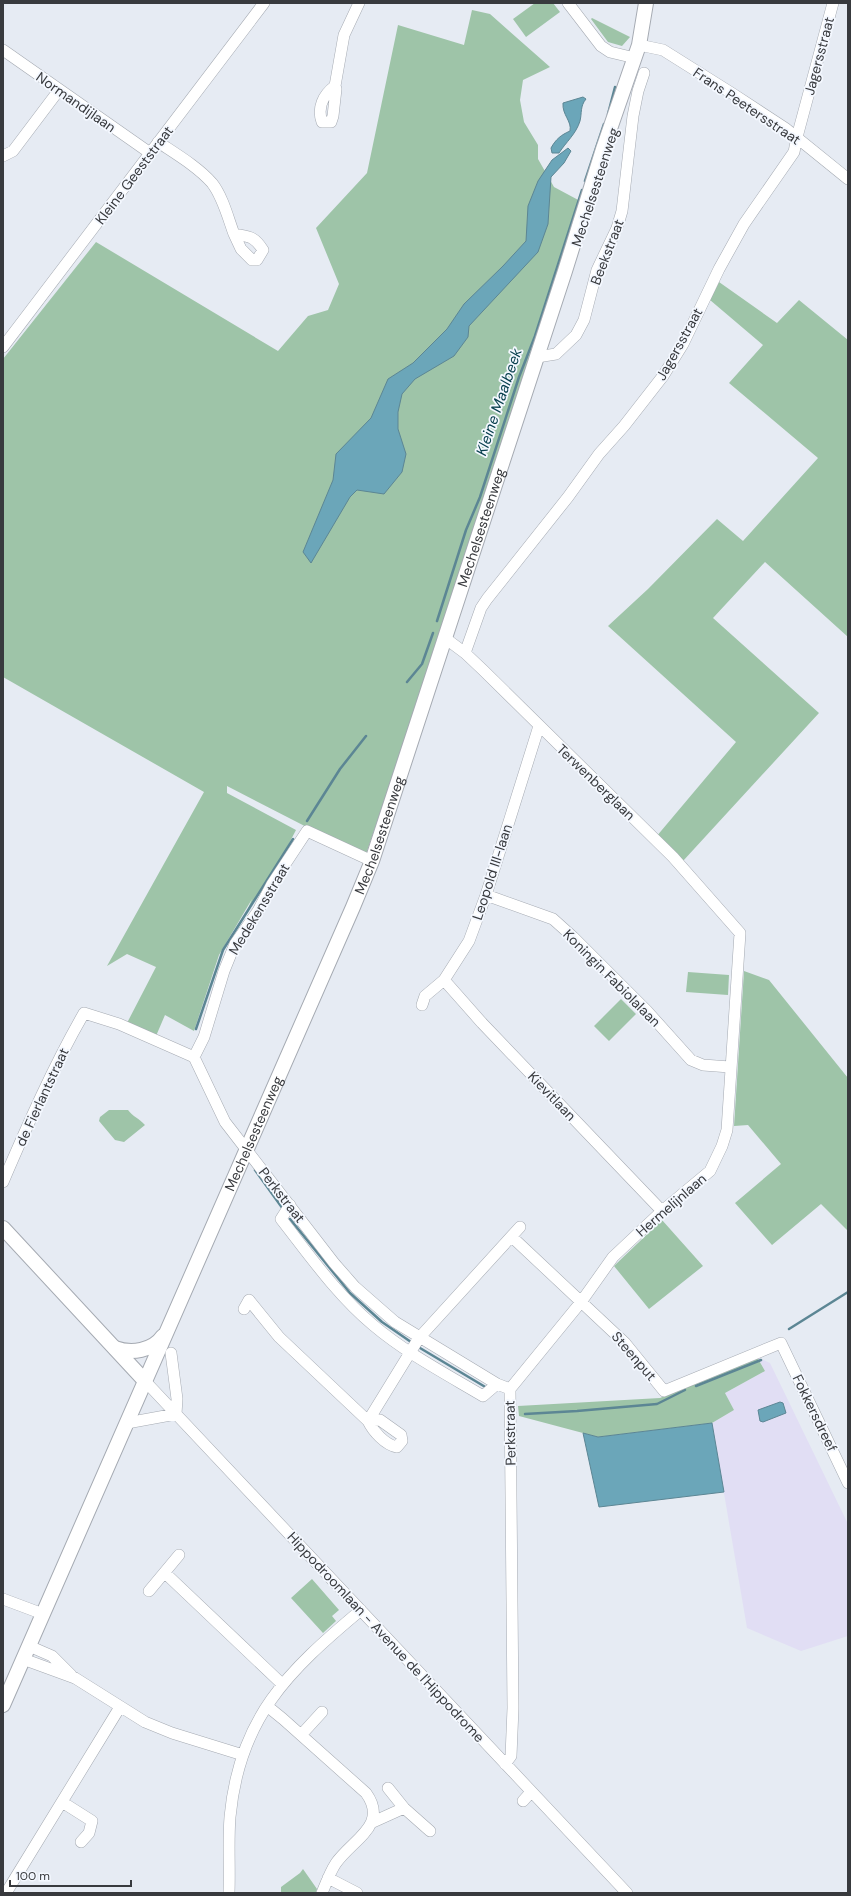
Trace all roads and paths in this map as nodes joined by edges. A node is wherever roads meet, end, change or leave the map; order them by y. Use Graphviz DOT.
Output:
graph roads {
  1 [pos="264,3"];
  2 [pos="360,3"];
  3 [pos="568,3"];
  4 [pos="646,3"];
  5 [pos="833,3"];
  6 [pos="3,50"];
  7 [pos="637,51"];
  8 [pos="644,72"];
  9 [pos="335,86"];
  10 [pos="59,90"];
  11 [pos="797,137"];
  12 [pos="158,142"];
  13 [pos="150,153"];
  14 [pos="3,156"];
  15 [pos="848,179"];
  16 [pos="234,234"];
  17 [pos="3,348"];
  18 [pos="537,357"];
  19 [pos="445,638"];
  20 [pos="465,653"];
  21 [pos="539,726"];
  22 [pos="372,862"];
  23 [pos="486,895"];
  24 [pos="740,933"];
  25 [pos="444,980"];
  26 [pos="422,1005"];
  27 [pos="194,1057"];
  28 [pos="730,1067"];
  29 [pos="246,1149"];
  30 [pos="3,1182"];
  31 [pos="290,1205"];
  32 [pos="662,1211"];
  33 [pos="520,1227"];
  34 [pos="3,1228"];
  35 [pos="512,1236"];
  36 [pos="581,1302"];
  37 [pos="244,1309"];
  38 [pos="167,1328"];
  39 [pos="419,1338"];
  40 [pos="781,1344"];
  41 [pos="115,1348"];
  42 [pos="410,1352"];
  43 [pos="171,1353"];
  44 [pos="145,1381"];
  45 [pos="497,1384"];
  46 [pos="510,1389"];
  47 [pos="176,1414"];
  48 [pos="126,1424"];
  49 [pos="848,1483"];
  50 [pos="179,1555"];
  51 [pos="164,1573"];
  52 [pos="149,1591"];
  53 [pos="3,1599"];
  54 [pos="361,1610"];
  55 [pos="43,1614"];
  56 [pos="29,1646"];
  57 [pos="24,1659"];
  58 [pos="75,1678"];
  59 [pos="282,1684"];
  60 [pos="3,1705"];
  61 [pos="266,1706"];
  62 [pos="120,1707"];
  63 [pos="322,1712"];
  64 [pos="301,1735"];
  65 [pos="242,1755"];
  66 [pos="505,1764"];
  67 [pos="388,1788"];
  68 [pos="531,1792"];
  69 [pos="523,1801"];
  70 [pos="62,1802"];
  71 [pos="404,1808"];
  72 [pos="373,1822"];
  73 [pos="430,1832"];
  74 [pos="81,1842"];
  75 [pos="328,1878"];
  76 [pos="6,1893"];
  77 [pos="229,1893"];
  78 [pos="322,1893"];
  79 [pos="357,1893"];
  80 [pos="627,1893"];
  1 -- 12 [label="street, Kleine Geeststraat"];
  2 -- 9 [label="street"];
  3 -- 7 [label="street, Frans Peetersstraat"];
  4 -- 7 [label="main road, Mechelsesteenweg"];
  5 -- 11 [label="street, Jagersstraat"];
  6 -- 10 [label="street, Normandijlaan"];
  7 -- 11 [label="street, Frans Peetersstraat"];
  7 -- 18 [label="main road, Mechelsesteenweg"];
  8 -- 18 [label="street, Beekstraat"];
  10 -- 13 [label="street, Normandijlaan"];
  10 -- 14 [label="street"];
  11 -- 15 [label="street, Frans Peetersstraat"];
  11 -- 20 [label="street, Jagersstraat"];
  12 -- 13 [label="street, Kleine Geeststraat"];
  12 -- 16 [label="street"];
  13 -- 17 [label="street, Kleine Geeststraat"];
  18 -- 19 [label="main road, Mechelsesteenweg"];
  19 -- 20 [label="street, Terwenberglaan"];
  19 -- 22 [label="main road, Mechelsesteenweg"];
  20 -- 21 [label="street, Terwenberglaan"];
  21 -- 23 [label="street, Leopold III-laan"];
  21 -- 24 [label="street, Terwenberglaan"];
  22 -- 27 [label="street, Medekensstraat"];
  22 -- 29 [label="main road, Mechelsesteenweg"];
  23 -- 25 [label="street, Leopold III-laan"];
  23 -- 28 [label="street, Koningin Fabiolalaan"];
  24 -- 28 [label="street, Hermelijnlaan"];
  25 -- 26 [label="street, Leopold III-laan"];
  25 -- 32 [label="street, Kievitlaan"];
  27 -- 29 [label="street, Perkstraat"];
  27 -- 30 [label="street, de Fierlantstraat"];
  28 -- 32 [label="street, Hermelijnlaan"];
  29 -- 31 [label="street, Perkstraat"];
  29 -- 38 [label="main road, Mechelsesteenweg"];
  31 -- 39 [label="street, Perkstraat"];
  31 -- 42 [label="street"];
  32 -- 36 [label="street, Hermelijnlaan"];
  33 -- 35 [label="street"];
  34 -- 41 [label="main road"];
  35 -- 36 [label="street, Steenput"];
  35 -- 39 [label="street"];
  36 -- 40 [label="street, Steenput"];
  36 -- 46 [label="street, Hermelijnlaan"];
  37 -- 42 [label="street"];
  38 -- 41 [label="main road"];
  38 -- 44 [label="main road, Mechelsesteenweg"];
  39 -- 42 [label="street"];
  39 -- 45 [label="street, Perkstraat"];
  40 -- 49 [label="street, Fokkersdreef"];
  41 -- 44 [label="main road"];
  42 -- 45 [label="street"];
  43 -- 47 [label="street"];
  44 -- 47 [label="street, Hippodroomlaan - Avenue de l'Hippodrome"];
  44 -- 48 [label="main road, Mechelsesteenweg"];
  45 -- 46 [label="street, Perkstraat"];
  46 -- 66 [label="street, Perkstraat"];
  47 -- 48 [label="street"];
  47 -- 54 [label="street, Hippodroomlaan - Avenue de l'Hippodrome"];
  48 -- 55 [label="main road, Mechelsesteenweg"];
  50 -- 51 [label="street"];
  51 -- 52 [label="street"];
  51 -- 59 [label="street"];
  53 -- 55 [label="street"];
  54 -- 59 [label="street"];
  54 -- 66 [label="street, Hippodroomlaan - Avenue de l'Hippodrome"];
  55 -- 56 [label="main road, Mechelsesteenweg"];
  56 -- 57 [label="main road, Mechelsesteenweg"];
  56 -- 58 [label="street"];
  57 -- 58 [label="street"];
  57 -- 60 [label="main road, Mechelsesteenweg"];
  58 -- 62 [label="street"];
  59 -- 61 [label="street"];
  61 -- 64 [label="street"];
  61 -- 65 [label="street"];
  62 -- 65 [label="street"];
  62 -- 70 [label="street"];
  63 -- 64 [label="street"];
  64 -- 72 [label="street"];
  65 -- 77 [label="street"];
  66 -- 68 [label="street, Hippodroomlaan - Avenue de l'Hippodrome"];
  67 -- 71 [label="street"];
  68 -- 69 [label="street"];
  68 -- 80 [label="street, Hippodroomlaan - Avenue de l'Hippodrome"];
  70 -- 74 [label="street"];
  70 -- 76 [label="street"];
  71 -- 72 [label="street"];
  71 -- 73 [label="street"];
  72 -- 75 [label="street"];
  75 -- 78 [label="street"];
  75 -- 79 [label="street"];
}
